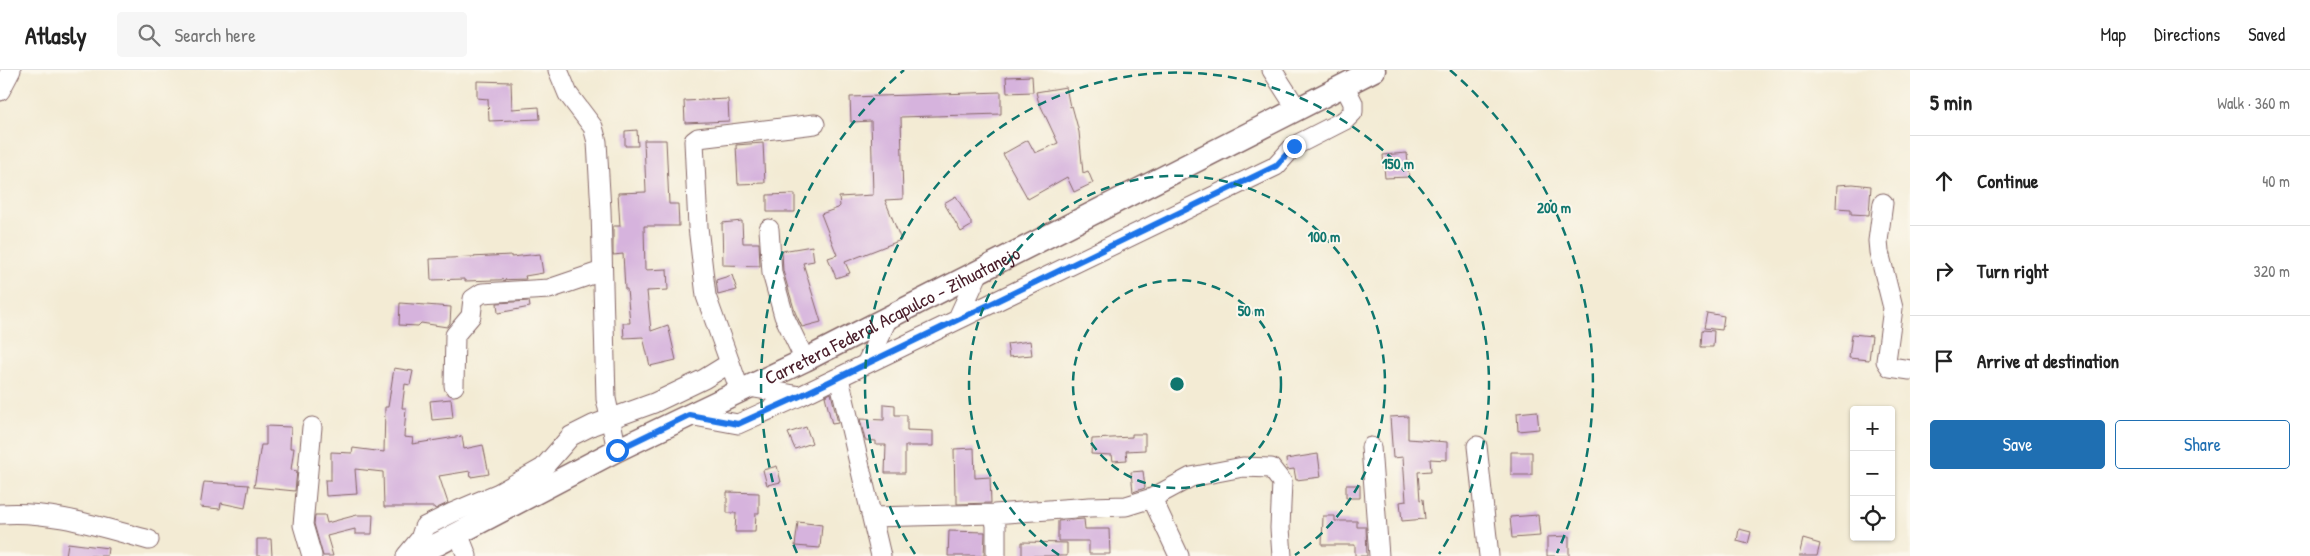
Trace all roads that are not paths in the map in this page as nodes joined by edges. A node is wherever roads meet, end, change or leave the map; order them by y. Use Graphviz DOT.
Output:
graph roads {
  1 [pos="12,70"];
  2 [pos="558,70"];
  3 [pos="1272,70"];
  4 [pos="1374,70"];
  5 [pos="1344,85"];
  6 [pos="0,91"];
  7 [pos="1297,109"];
  8 [pos="815,124"];
  9 [pos="1883,203"];
  10 [pos="770,230"];
  11 [pos="602,271"];
  12 [pos="979,272"];
  13 [pos="888,318"];
  14 [pos="957,320"];
  15 [pos="805,360"];
  16 [pos="730,363"];
  17 [pos="866,364"];
  18 [pos="1910,370"];
  19 [pos="839,378"];
  20 [pos="454,386"];
  21 [pos="745,389"];
  22 [pos="800,396"];
  23 [pos="689,415"];
  24 [pos="611,418"];
  25 [pos="312,427"];
  26 [pos="1477,446"];
  27 [pos="1371,447"];
  28 [pos="617,450"];
  29 [pos="1152,498"];
  30 [pos="0,514"];
  31 [pos="994,514"];
  32 [pos="872,517"];
  33 [pos="458,533"];
  34 [pos="149,540"];
  35 [pos="436,550"];
  36 [pos="312,556"];
  37 [pos="407,556"];
  38 [pos="466,556"];
  39 [pos="881,556"];
  40 [pos="996,556"];
  41 [pos="1179,556"];
  42 [pos="1282,556"];
  43 [pos="1379,556"];
  44 [pos="1489,556"];
  1 -- 6 [label="street"];
  2 -- 11 [label="street"];
  3 -- 7 [label="street"];
  4 -- 5 [label="main road, Carretera Federal Acapulco - Zihuatanejo"];
  5 -- 7 [label="main road, Carretera Federal Acapulco - Zihuatanejo"];
  5 -- 14 [label="street"];
  7 -- 12 [label="main road, Carretera Federal Acapulco - Zihuatanejo"];
  8 -- 16 [label="street"];
  9 -- 18 [label="street"];
  10 -- 15 [label="street"];
  11 -- 20 [label="street"];
  11 -- 24 [label="street"];
  12 -- 13 [label="main road, Carretera Federal Acapulco - Zihuatanejo"];
  12 -- 14 [label="street"];
  13 -- 15 [label="main road, Carretera Federal Acapulco - Zihuatanejo"];
  13 -- 17 [label="street"];
  14 -- 17 [label="street"];
  15 -- 21 [label="main road, Carretera Federal Acapulco - Zihuatanejo"];
  16 -- 21 [label="street"];
  16 -- 24 [label="street"];
  17 -- 19 [label="street"];
  19 -- 22 [label="street"];
  19 -- 32 [label="street"];
  21 -- 22 [label="street"];
  21 -- 23 [label="main road, Carretera Federal Acapulco - Zihuatanejo"];
  22 -- 23 [label="street"];
  23 -- 28 [label="main road, Carretera Federal Acapulco - Zihuatanejo"];
  24 -- 28 [label="street"];
  24 -- 37 [label="street"];
  25 -- 36 [label="street"];
  26 -- 44 [label="street"];
  27 -- 43 [label="street"];
  28 -- 33 [label="main road, Carretera Federal Acapulco - Zihuatanejo"];
  29 -- 31 [label="street"];
  29 -- 41 [label="street"];
  29 -- 42 [label="street"];
  30 -- 34 [label="street"];
  31 -- 32 [label="street"];
  31 -- 40 [label="street"];
  32 -- 39 [label="street"];
  33 -- 35 [label="main road, Carretera Federal Acapulco - Zihuatanejo"];
  33 -- 38 [label="street"];
  35 -- 37 [label="main road, Carretera Federal Acapulco - Zihuatanejo"];
}
